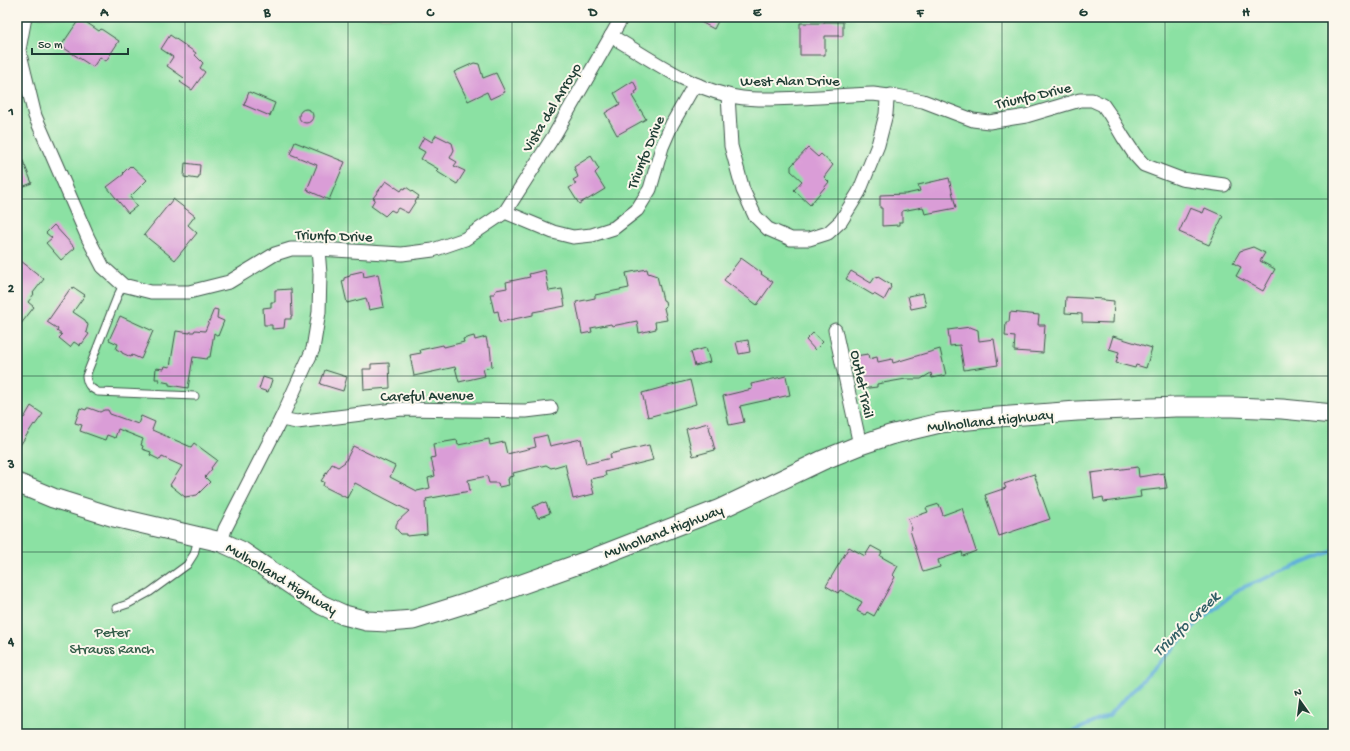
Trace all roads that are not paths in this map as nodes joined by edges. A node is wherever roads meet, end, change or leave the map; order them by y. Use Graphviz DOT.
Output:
graph roads {
  1 [pos="25,17"];
  2 [pos="622,17"];
  3 [pos="611,36"];
  4 [pos="698,85"];
  5 [pos="728,95"];
  6 [pos="889,96"];
  7 [pos="1224,185"];
  8 [pos="505,212"];
  9 [pos="318,249"];
  10 [pos="123,285"];
  11 [pos="835,330"];
  12 [pos="195,396"];
  13 [pos="551,408"];
  14 [pos="1333,414"];
  15 [pos="281,419"];
  16 [pos="860,445"];
  17 [pos="17,483"];
  18 [pos="198,537"];
  19 [pos="221,542"];
  20 [pos="116,608"];
  1 -- 10 [label="street, Triunfo Drive"];
  2 -- 3 [label="street, Vista del Arroyo"];
  3 -- 4 [label="street, West Alan Drive"];
  3 -- 8 [label="street, Vista del Arroyo"];
  4 -- 5 [label="street, West Alan Drive"];
  4 -- 8 [label="street, Triunfo Drive"];
  5 -- 6 [label="street, West Alan Drive"];
  5 -- 6 [label="street"];
  6 -- 7 [label="street, Triunfo Drive"];
  8 -- 9 [label="street, Triunfo Drive"];
  9 -- 10 [label="street, Triunfo Drive"];
  9 -- 15 [label="street"];
  10 -- 12 [label="lane"];
  11 -- 16 [label="street, Outlet Trail"];
  13 -- 15 [label="street, Careful Avenue"];
  14 -- 16 [label="main road, Mulholland Highway"];
  15 -- 19 [label="street"];
  16 -- 19 [label="main road, Mulholland Highway"];
  17 -- 18 [label="main road, Mulholland Highway"];
  18 -- 19 [label="main road, Mulholland Highway"];
  18 -- 20 [label="lane"];
}
